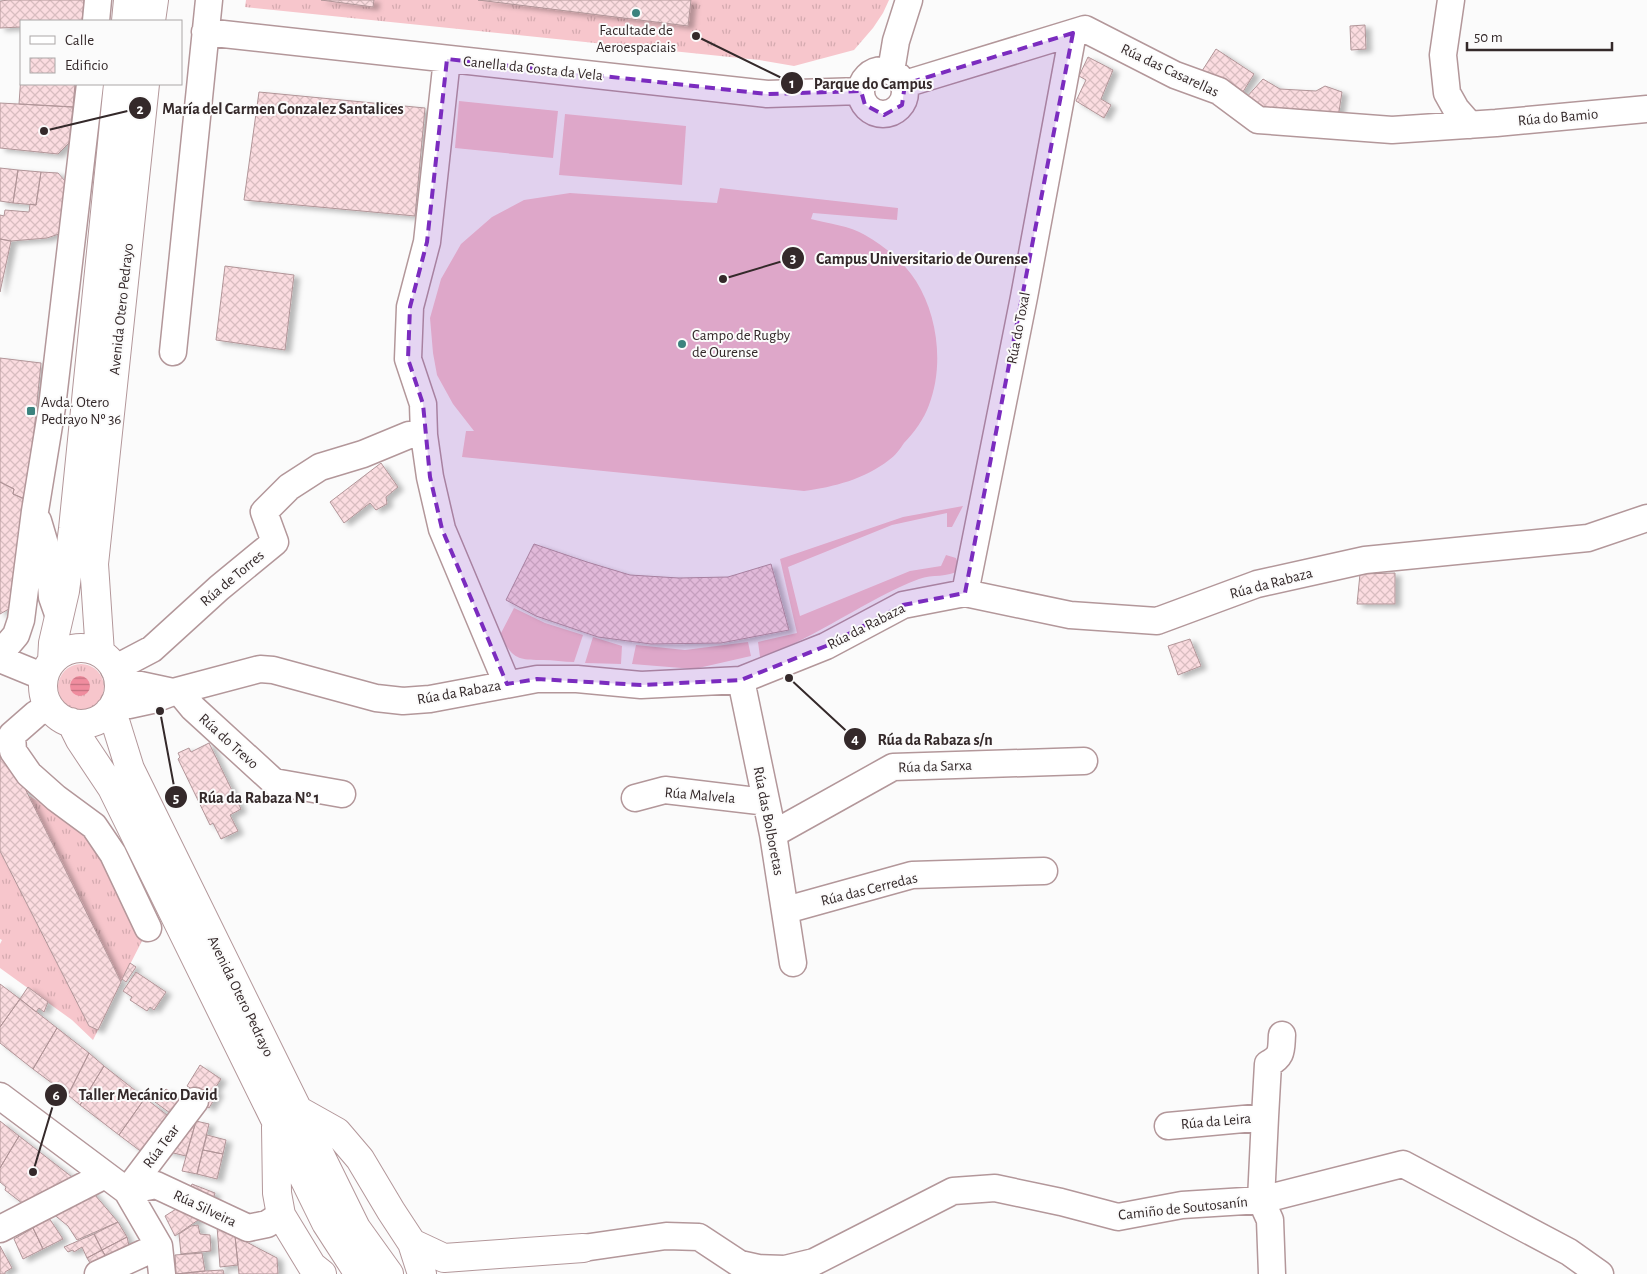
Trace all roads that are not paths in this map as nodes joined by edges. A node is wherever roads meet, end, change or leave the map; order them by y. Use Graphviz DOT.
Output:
graph roads {
  1 [pos="98,0"];
  2 [pos="128,0"];
  3 [pos="154,0"];
  4 [pos="209,0"];
  5 [pos="909,0"];
  6 [pos="1451,0"];
  7 [pos="96,20"];
  8 [pos="126,20"];
  9 [pos="151,20"];
  10 [pos="205,32"];
  11 [pos="1073,33"];
  12 [pos="447,58"];
  13 [pos="898,78"];
  14 [pos="90,85"];
  15 [pos="118,85"];
  16 [pos="145,85"];
  17 [pos="861,92"];
  18 [pos="1647,109"];
  19 [pos="1470,125"];
  20 [pos="173,352"];
  21 [pos="424,434"];
  22 [pos="34,511"];
  23 [pos="1647,518"];
  24 [pos="965,593"];
  25 [pos="59,617"];
  26 [pos="0,654"];
  27 [pos="0,658"];
  28 [pos="48,669"];
  29 [pos="741,680"];
  30 [pos="111,684"];
  31 [pos="507,684"];
  32 [pos="176,691"];
  33 [pos="49,706"];
  34 [pos="71,722"];
  35 [pos="1084,761"];
  36 [pos="342,794"];
  37 [pos="635,798"];
  38 [pos="766,802"];
  39 [pos="774,834"];
  40 [pos="1044,870"];
  41 [pos="786,910"];
  42 [pos="148,928"];
  43 [pos="794,963"];
  44 [pos="1282,1034"];
  45 [pos="0,1096"];
  46 [pos="195,1101"];
  47 [pos="286,1115"];
  48 [pos="1265,1117"];
  49 [pos="1168,1126"];
  50 [pos="360,1159"];
  51 [pos="310,1163"];
  52 [pos="105,1175"];
  53 [pos="127,1191"];
  54 [pos="1261,1200"];
  55 [pos="279,1204"];
  56 [pos="391,1211"];
  57 [pos="0,1229"];
  58 [pos="412,1243"];
  59 [pos="159,1246"];
  60 [pos="583,1248"];
  61 [pos="370,1269"];
  62 [pos="317,1270"];
  63 [pos="98,1274"];
  64 [pos="162,1274"];
  65 [pos="422,1274"];
  66 [pos="486,1274"];
  67 [pos="1272,1274"];
  68 [pos="1600,1274"];
  1 -- 7 [label="street"];
  2 -- 8 [label="main road"];
  3 -- 9 [label="main road"];
  4 -- 10 [label="street"];
  5 -- 13 [label="street"];
  6 -- 19 [label="street"];
  10 -- 12 [label="street, Canella da Costa da Vela"];
  10 -- 20 [label="street"];
  11 -- 13 [label="street, Rúa das Casarellas"];
  11 -- 19 [label="street, Rúa das Casarellas"];
  11 -- 24 [label="street, Rúa do Toxal"];
  12 -- 17 [label="street, Canella da Costa da Vela"];
  12 -- 21 [label="street"];
  13 -- 17 [label="street"];
  13 -- 17 [label="street"];
  14 -- 22 [label="street"];
  15 -- 25 [label="main road, Avenida Otero Pedrayo"];
  16 -- 30 [label="main road, Avenida Otero Pedrayo"];
  18 -- 19 [label="street, Rúa do Bamio"];
  21 -- 30 [label="street, Rúa de Torres"];
  21 -- 31 [label="street"];
  22 -- 25 [label="street"];
  22 -- 26 [label="street"];
  23 -- 24 [label="street, Rúa da Rabaza"];
  24 -- 29 [label="street, Rúa da Rabaza"];
  25 -- 28 [label="main road, Avenida Otero Pedrayo"];
  27 -- 28 [label="street"];
  28 -- 30 [label="main road"];
  28 -- 33 [label="main road"];
  29 -- 31 [label="street, Rúa da Rabaza"];
  29 -- 38 [label="street, Rúa das Bolboretas"];
  30 -- 32 [label="street"];
  30 -- 34 [label="main road"];
  30 -- 47 [label="main road, Avenida Otero Pedrayo"];
  31 -- 32 [label="street, Rúa da Rabaza"];
  32 -- 36 [label="street, Rúa do Trevo"];
  33 -- 34 [label="main road"];
  33 -- 42 [label="street"];
  34 -- 47 [label="main road, Avenida Otero Pedrayo"];
  35 -- 39 [label="street, Rúa da Sarxa"];
  37 -- 38 [label="street, Rúa Malvela"];
  38 -- 39 [label="street, Rúa das Bolboretas"];
  39 -- 41 [label="street, Rúa das Bolboretas"];
  40 -- 41 [label="street, Rúa das Cerredas"];
  41 -- 43 [label="street, Rúa das Bolboretas"];
  44 -- 48 [label="street, Rúa da Leira"];
  45 -- 52 [label="street"];
  46 -- 53 [label="street, Rúa Tear"];
  47 -- 50 [label="main road"];
  47 -- 51 [label="main road, Avenida Otero Pedrayo"];
  47 -- 55 [label="main road"];
  48 -- 49 [label="street, Rúa da Leira"];
  48 -- 54 [label="street, Rúa da Leira"];
  50 -- 51 [label="main road"];
  50 -- 56 [label="main road"];
  51 -- 55 [label="main road"];
  51 -- 61 [label="main road, Avenida Otero Pedrayo"];
  52 -- 53 [label="street"];
  52 -- 57 [label="street"];
  53 -- 55 [label="street, Rúa Silveira"];
  53 -- 59 [label="street"];
  54 -- 60 [label="street, Camiño de Soutosanín"];
  54 -- 67 [label="street, Rúa da Leira"];
  54 -- 68 [label="street, Camiño de Soutosanín"];
  55 -- 62 [label="main road"];
  56 -- 58 [label="main road"];
  56 -- 61 [label="main road"];
  58 -- 60 [label="main road"];
  58 -- 65 [label="main road"];
  59 -- 63 [label="street"];
  59 -- 64 [label="street"];
  60 -- 66 [label="main road"];
  61 -- 62 [label="main road"];
}
